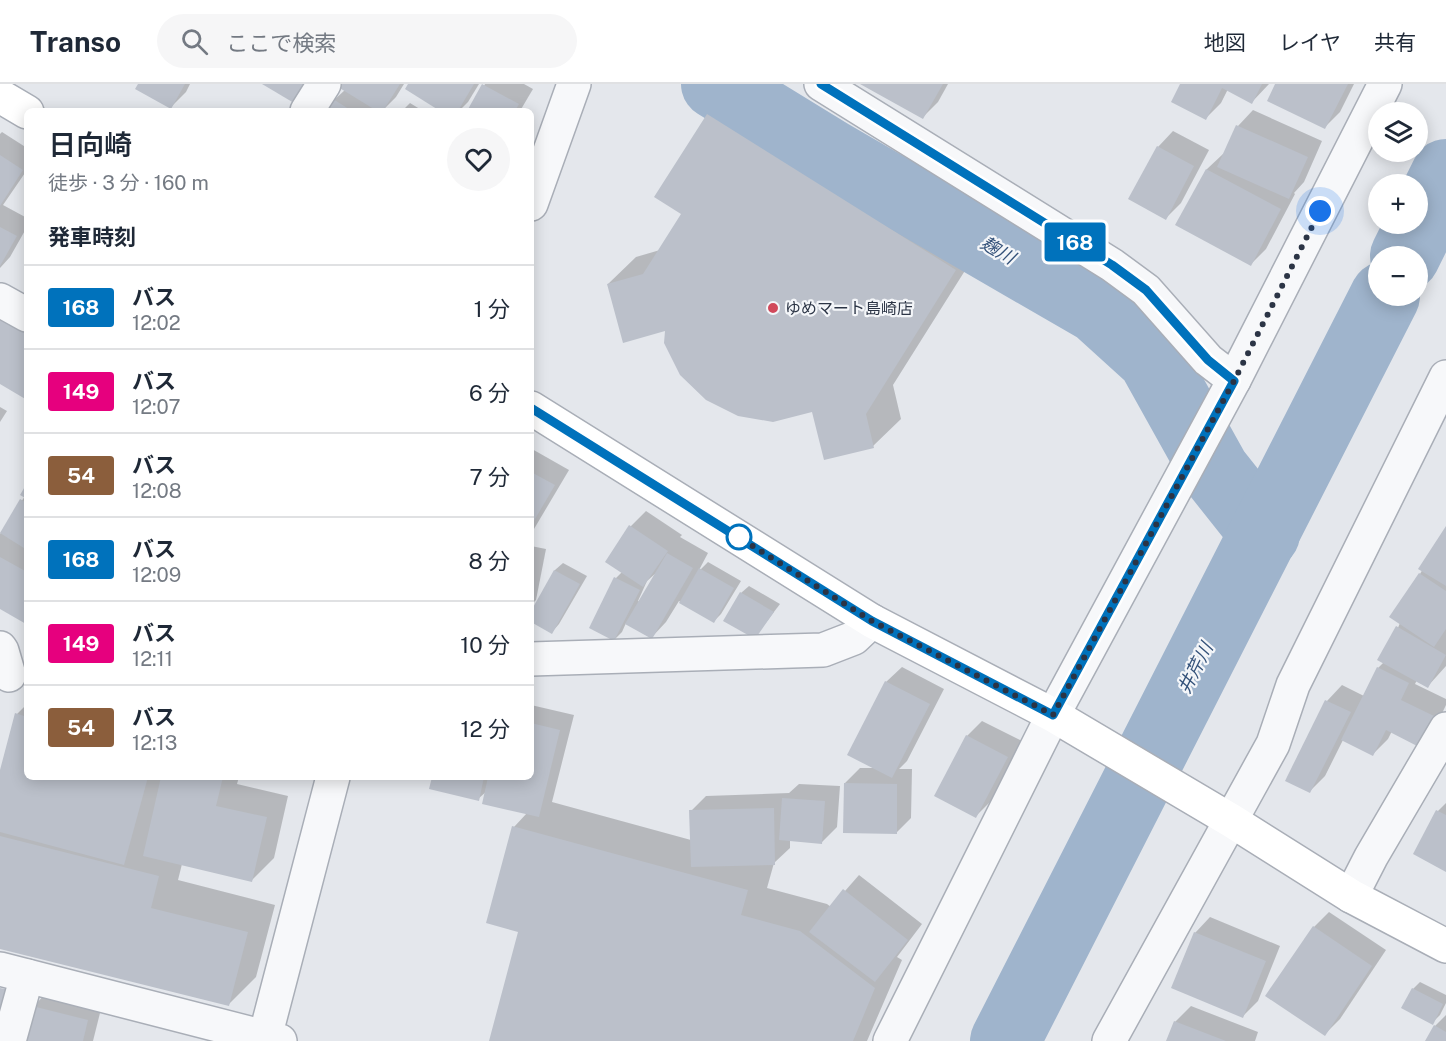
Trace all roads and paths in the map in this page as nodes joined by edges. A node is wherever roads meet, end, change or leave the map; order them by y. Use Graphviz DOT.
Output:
graph roads {
  1 [pos="324,84"];
  2 [pos="574,84"];
  3 [pos="821,84"];
  4 [pos="1385,84"];
  5 [pos="0,96"];
  6 [pos="309,108"];
  7 [pos="24,110"];
  8 [pos="534,196"];
  9 [pos="0,300"];
  10 [pos="24,313"];
  11 [pos="1446,377"];
  12 [pos="1234,381"];
  13 [pos="534,410"];
  14 [pos="872,621"];
  15 [pos="534,659"];
  16 [pos="1059,719"];
  17 [pos="1446,729"];
  18 [pos="332,780"];
  19 [pos="1221,815"];
  20 [pos="1351,896"];
  21 [pos="1446,946"];
  22 [pos="13,972"];
  23 [pos="270,1040"];
  24 [pos="9,1041"];
  25 [pos="890,1041"];
  26 [pos="1110,1041"];
  1 -- 6 [label="street"];
  2 -- 8 [label="street"];
  3 -- 12 [label="street"];
  4 -- 12 [label="street"];
  5 -- 7 [label="street"];
  9 -- 10 [label="street"];
  11 -- 19 [label="street"];
  12 -- 16 [label="street"];
  13 -- 14 [label="street"];
  14 -- 15 [label="street"];
  14 -- 16 [label="street"];
  16 -- 19 [label="street"];
  16 -- 25 [label="street"];
  17 -- 20 [label="street"];
  18 -- 23 [label="street"];
  19 -- 20 [label="street"];
  19 -- 26 [label="street"];
  20 -- 21 [label="street"];
  22 -- 23 [label="street"];
  22 -- 24 [label="street"];
}
